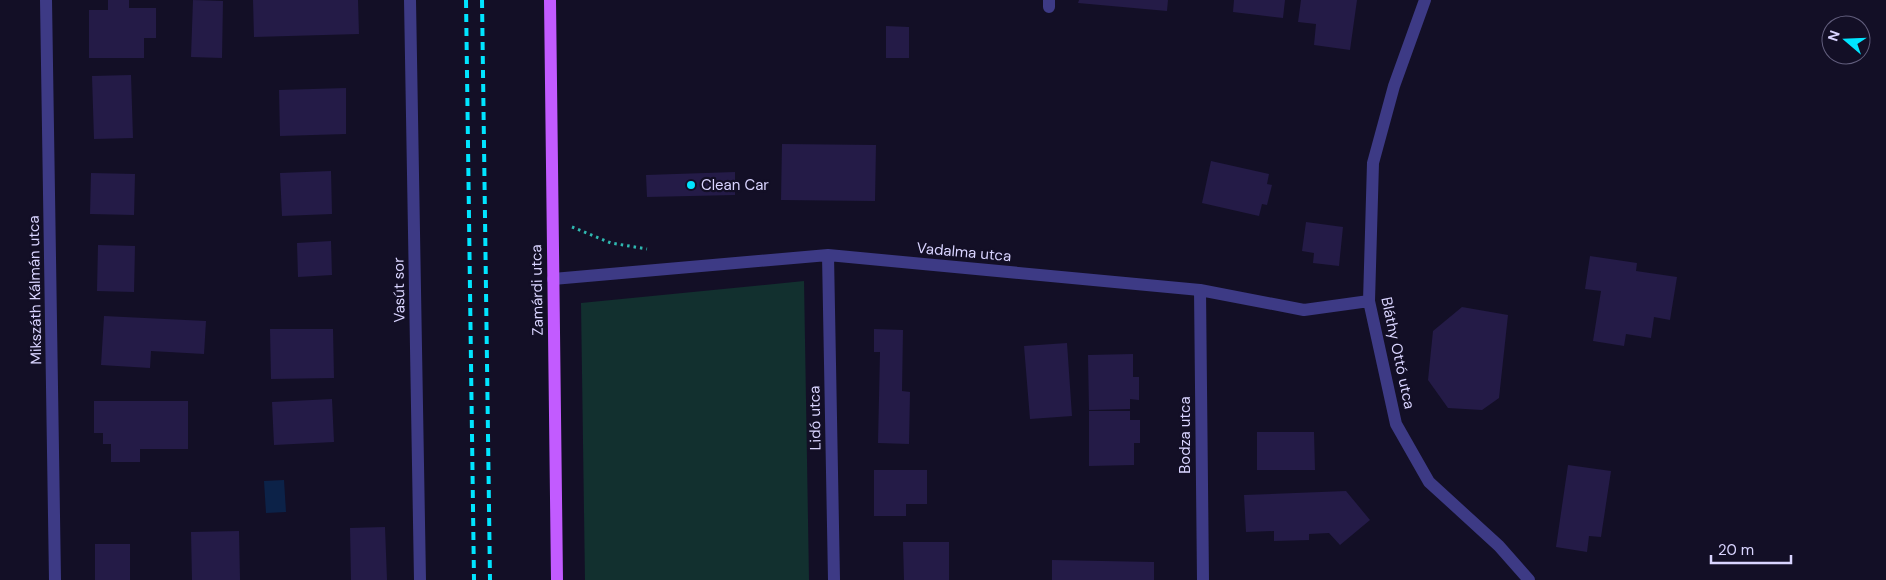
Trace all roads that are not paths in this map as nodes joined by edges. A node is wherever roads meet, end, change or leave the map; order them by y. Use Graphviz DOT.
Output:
graph roads {
  1 [pos="46,0"];
  2 [pos="410,0"];
  3 [pos="550,0"];
  4 [pos="1425,0"];
  5 [pos="828,255"];
  6 [pos="553,279"];
  7 [pos="1200,290"];
  8 [pos="1369,301"];
  9 [pos="55,580"];
  10 [pos="420,580"];
  11 [pos="557,580"];
  12 [pos="834,580"];
  13 [pos="1202,580"];
  14 [pos="1529,580"];
  1 -- 9 [label="street, Mikszáth Kálmán utca"];
  2 -- 10 [label="street, Vasút sor"];
  3 -- 6 [label="main road, Zamárdi utca"];
  4 -- 8 [label="street, Bláthy Ottó utca"];
  5 -- 6 [label="street, Vadalma utca"];
  5 -- 7 [label="street, Vadalma utca"];
  5 -- 12 [label="street, Lidó utca"];
  6 -- 11 [label="main road, Zamárdi utca"];
  7 -- 8 [label="street, Vadalma utca"];
  7 -- 13 [label="street, Bodza utca"];
  8 -- 14 [label="street, Bláthy Ottó utca"];
}
